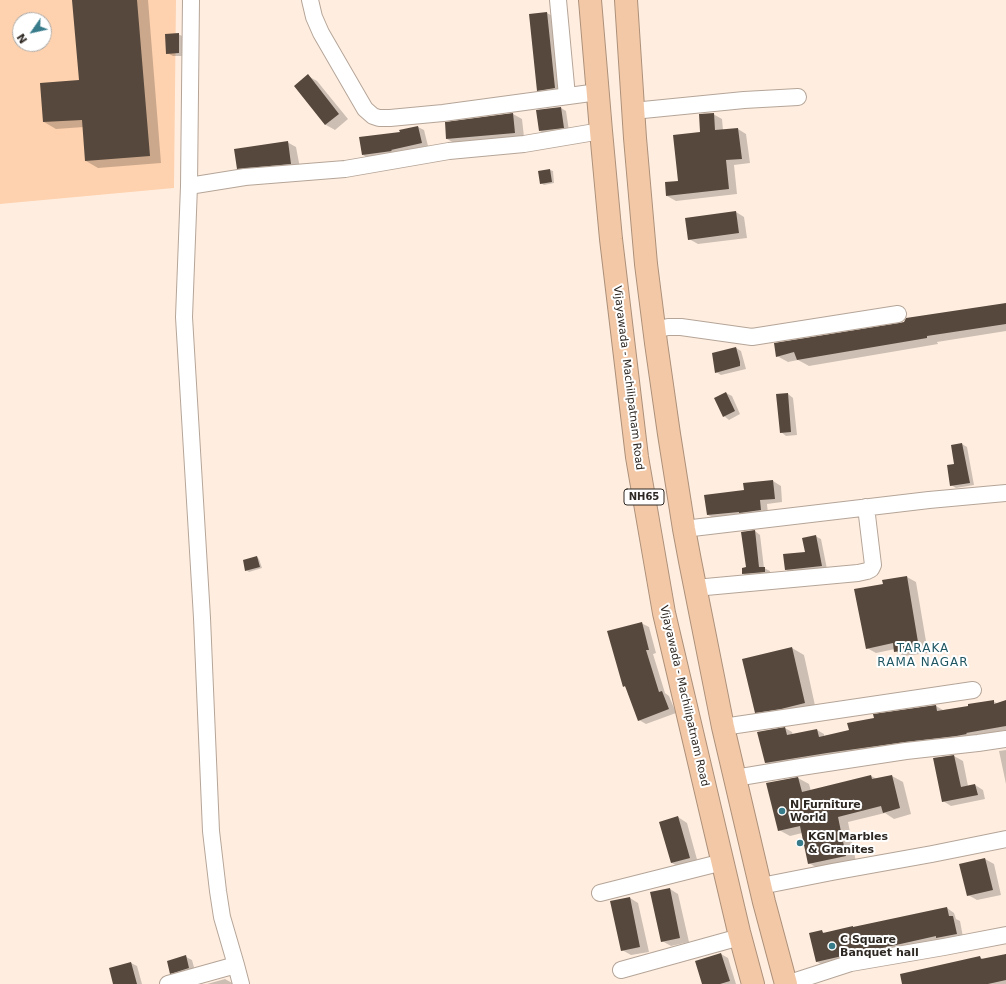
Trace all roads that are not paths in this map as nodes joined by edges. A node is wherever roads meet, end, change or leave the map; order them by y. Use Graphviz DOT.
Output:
graph roads {
  1 [pos="191,0"];
  2 [pos="310,0"];
  3 [pos="558,0"];
  4 [pos="590,0"];
  5 [pos="626,0"];
  6 [pos="598,92"];
  7 [pos="568,96"];
  8 [pos="798,97"];
  9 [pos="633,111"];
  10 [pos="600,131"];
  11 [pos="189,186"];
  12 [pos="898,314"];
  13 [pos="654,330"];
  14 [pos="1006,493"];
  15 [pos="866,508"];
  16 [pos="684,529"];
  17 [pos="695,588"];
  18 [pos="973,690"];
  19 [pos="723,727"];
  20 [pos="1006,739"];
  21 [pos="735,778"];
  22 [pos="1006,839"];
  23 [pos="723,862"];
  24 [pos="761,886"];
  25 [pos="600,893"];
  26 [pos="1006,935"];
  27 [pos="740,937"];
  28 [pos="236,965"];
  29 [pos="621,970"];
  30 [pos="168,984"];
  31 [pos="240,984"];
  32 [pos="753,984"];
  33 [pos="786,984"];
  1 -- 11 [label="street"];
  2 -- 7 [label="street"];
  3 -- 7 [label="street"];
  4 -- 6 [label="highway, Vijayawada - Machilipatnam Road / NH65"];
  5 -- 9 [label="highway, NH65"];
  6 -- 7 [label="street"];
  6 -- 10 [label="highway, Vijayawada - Machilipatnam Road / NH65"];
  8 -- 9 [label="street"];
  9 -- 13 [label="highway, NH65"];
  10 -- 11 [label="street"];
  10 -- 23 [label="highway, Vijayawada - Machilipatnam Road / NH65"];
  11 -- 28 [label="street"];
  12 -- 13 [label="street"];
  13 -- 16 [label="highway, NH65"];
  14 -- 15 [label="street"];
  15 -- 16 [label="street"];
  15 -- 17 [label="street"];
  16 -- 17 [label="highway, NH65"];
  17 -- 19 [label="highway, NH65"];
  18 -- 19 [label="street"];
  19 -- 21 [label="highway, NH65"];
  20 -- 21 [label="street"];
  21 -- 24 [label="highway, NH65"];
  22 -- 24 [label="street"];
  23 -- 25 [label="street"];
  23 -- 27 [label="highway, Vijayawada - Machilipatnam Road / NH65"];
  24 -- 33 [label="highway, NH65"];
  26 -- 33 [label="street"];
  27 -- 29 [label="street"];
  27 -- 32 [label="highway, Vijayawada - Machilipatnam Road / NH65"];
  28 -- 30 [label="street"];
  28 -- 31 [label="street"];
}
